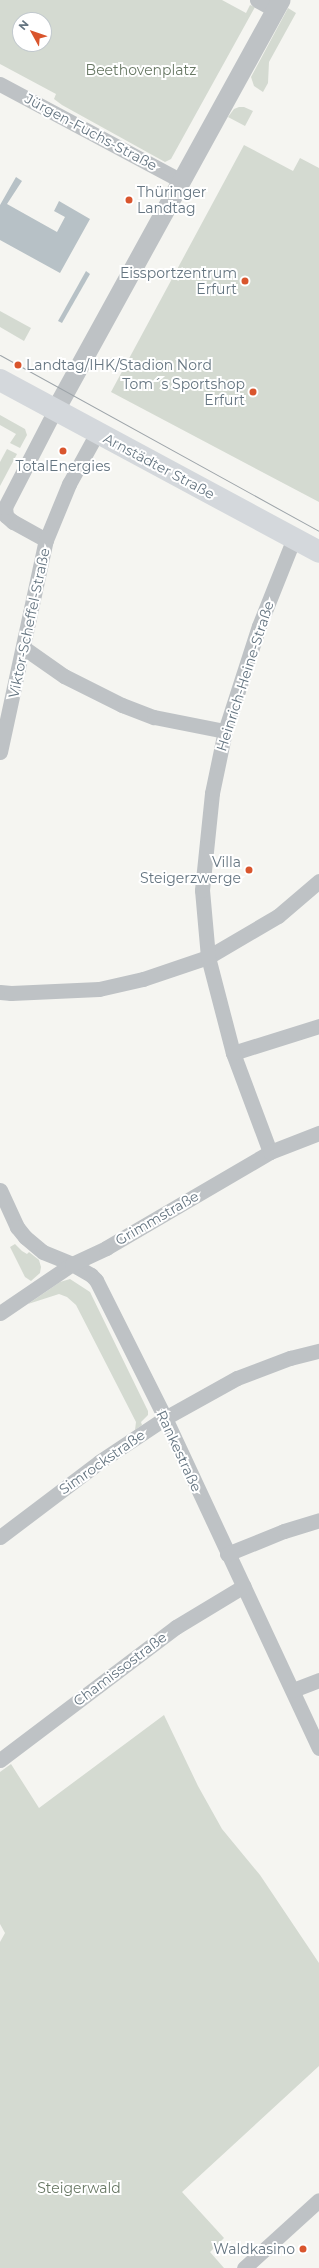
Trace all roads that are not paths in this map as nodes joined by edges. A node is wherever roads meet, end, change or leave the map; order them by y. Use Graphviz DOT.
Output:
graph roads {
  1 [pos="257,0"];
  2 [pos="277,5"];
  3 [pos="0,84"];
  4 [pos="182,181"];
  5 [pos="0,380"];
  6 [pos="55,410"];
  7 [pos="98,433"];
  8 [pos="294,538"];
  9 [pos="46,540"];
  10 [pos="319,552"];
  11 [pos="24,648"];
  12 [pos="225,731"];
  13 [pos="0,752"];
  14 [pos="319,881"];
  15 [pos="208,957"];
  16 [pos="0,992"];
  17 [pos="319,1026"];
  18 [pos="233,1053"];
  19 [pos="319,1133"];
  20 [pos="270,1152"];
  21 [pos="0,1190"];
  22 [pos="72,1264"];
  23 [pos="0,1313"];
  24 [pos="319,1351"];
  25 [pos="165,1418"];
  26 [pos="319,1520"];
  27 [pos="0,1537"];
  28 [pos="227,1554"];
  29 [pos="244,1586"];
  30 [pos="319,1680"];
  31 [pos="293,1690"];
  32 [pos="319,1748"];
  33 [pos="0,1760"];
  34 [pos="319,2200"];
  35 [pos="244,2268"];
  1 -- 2 [label="street"];
  2 -- 4 [label="street"];
  3 -- 4 [label="street, Jürgen-Fuchs-Straße"];
  4 -- 6 [label="street"];
  5 -- 6 [label="main road, Arnstädter Straße"];
  6 -- 7 [label="main road, Arnstädter Straße"];
  6 -- 9 [label="street, Viktor-Scheffel-Straße"];
  7 -- 8 [label="main road, Arnstädter Straße"];
  7 -- 9 [label="street, Viktor-Scheffel-Straße"];
  8 -- 10 [label="main road, Arnstädter Straße"];
  8 -- 12 [label="street, Heinrich-Heine-Straße"];
  9 -- 11 [label="street, Viktor-Scheffel-Straße"];
  11 -- 12 [label="street"];
  11 -- 13 [label="street, Viktor-Scheffel-Straße"];
  12 -- 15 [label="street, Heinrich-Heine-Straße"];
  14 -- 15 [label="street"];
  15 -- 16 [label="street"];
  15 -- 18 [label="street, Heinrich-Heine-Straße"];
  17 -- 18 [label="street"];
  18 -- 20 [label="street, Heinrich-Heine-Straße"];
  19 -- 20 [label="street, Grimmstraße"];
  20 -- 22 [label="street, Grimmstraße"];
  21 -- 22 [label="street, Rankestraße"];
  22 -- 23 [label="street, Grimmstraße"];
  22 -- 25 [label="street, Rankestraße"];
  24 -- 25 [label="street, Simrockstraße"];
  25 -- 27 [label="street, Simrockstraße"];
  25 -- 28 [label="street, Rankestraße"];
  26 -- 28 [label="street"];
  28 -- 29 [label="street, Rankestraße"];
  29 -- 31 [label="street, Rankestraße"];
  29 -- 33 [label="street, Chamissostraße"];
  30 -- 31 [label="street"];
  31 -- 32 [label="street, Rankestraße"];
  34 -- 35 [label="street"];
}
